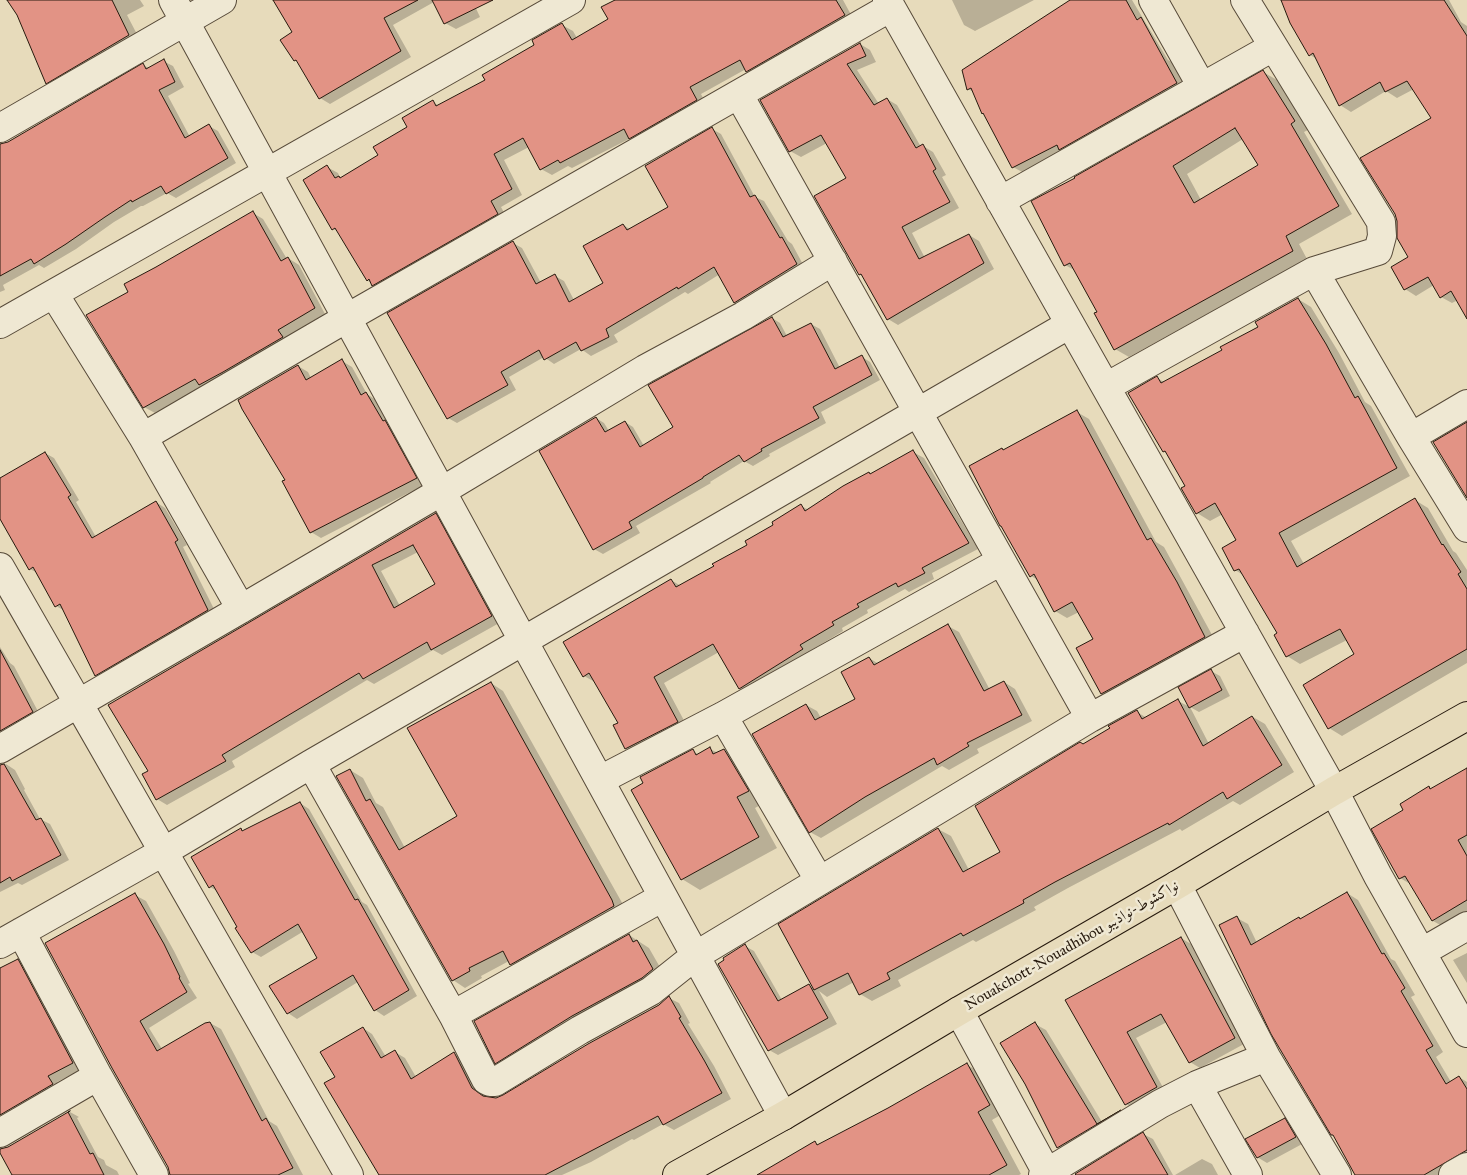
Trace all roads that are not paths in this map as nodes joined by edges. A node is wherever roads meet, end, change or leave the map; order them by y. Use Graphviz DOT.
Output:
graph roads {
  1 [pos="222,0"];
  2 [pos="571,0"];
  3 [pos="1153,0"];
  4 [pos="1245,0"];
  5 [pos="889,4"];
  6 [pos="179,11"];
  7 [pos="1273,47"];
  8 [pos="1202,87"];
  9 [pos="739,94"];
  10 [pos="0,128"];
  11 [pos="268,173"];
  12 [pos="1000,201"];
  13 [pos="832,261"];
  14 [pos="1314,271"];
  15 [pos="54,294"];
  16 [pos="347,318"];
  17 [pos="0,324"];
  18 [pos="1070,324"];
  19 [pos="1106,387"];
  20 [pos="1467,404"];
  21 [pos="918,412"];
  22 [pos="143,437"];
  23 [pos="1411,437"];
  24 [pos="442,491"];
  25 [pos="1467,528"];
  26 [pos="1001,561"];
  27 [pos="0,568"];
  28 [pos="242,609"];
  29 [pos="1245,633"];
  30 [pos="523,640"];
  31 [pos="78,704"];
  32 [pos="723,716"];
  33 [pos="1090,718"];
  34 [pos="1465,721"];
  35 [pos="0,749"];
  36 [pos="311,764"];
  37 [pos="600,780"];
  38 [pos="1334,791"];
  39 [pos="163,852"];
  40 [pos="819,880"];
  41 [pos="1177,885"];
  42 [pos="663,897"];
  43 [pos="1467,926"];
  44 [pos="11,938"];
  45 [pos="1422,952"];
  46 [pos="695,956"];
  47 [pos="960,1011"];
  48 [pos="452,1015"];
  49 [pos="1467,1033"];
  50 [pos="1266,1057"];
  51 [pos="98,1076"];
  52 [pos="1197,1085"];
  53 [pos="783,1116"];
  54 [pos="0,1133"];
  55 [pos="1467,1167"];
  56 [pos="338,1172"];
  57 [pos="1046,1174"];
  58 [pos="154,1175"];
  59 [pos="677,1175"];
  60 [pos="1248,1175"];
  61 [pos="1337,1175"];
  62 [pos="1453,1175"];
  1 -- 6 [label="street"];
  2 -- 11 [label="street"];
  3 -- 8 [label="street"];
  4 -- 7 [label="street"];
  5 -- 9 [label="street"];
  5 -- 12 [label="street"];
  6 -- 10 [label="street"];
  6 -- 11 [label="street"];
  7 -- 8 [label="street"];
  7 -- 14 [label="street"];
  8 -- 12 [label="street"];
  9 -- 13 [label="street"];
  9 -- 16 [label="street"];
  11 -- 15 [label="street"];
  11 -- 16 [label="street"];
  12 -- 18 [label="street"];
  13 -- 21 [label="street"];
  13 -- 24 [label="street"];
  14 -- 19 [label="street"];
  14 -- 23 [label="street"];
  15 -- 17 [label="street"];
  15 -- 22 [label="street"];
  16 -- 22 [label="street"];
  16 -- 24 [label="street"];
  18 -- 19 [label="street"];
  18 -- 21 [label="street"];
  19 -- 29 [label="street"];
  20 -- 23 [label="street"];
  21 -- 26 [label="street"];
  21 -- 30 [label="street"];
  22 -- 28 [label="street"];
  23 -- 25 [label="street"];
  24 -- 28 [label="street"];
  24 -- 30 [label="street"];
  26 -- 32 [label="street"];
  26 -- 33 [label="street"];
  27 -- 31 [label="street"];
  28 -- 31 [label="street"];
  29 -- 33 [label="street"];
  29 -- 38 [label="street"];
  30 -- 36 [label="street"];
  30 -- 37 [label="street"];
  31 -- 35 [label="street"];
  31 -- 39 [label="street"];
  32 -- 37 [label="street"];
  32 -- 40 [label="street"];
  33 -- 40 [label="street"];
  34 -- 38 [label="highway, Nouakchott-Nouadhibou نواكشوط-نواذيبو"];
  36 -- 39 [label="street"];
  36 -- 48 [label="street"];
  37 -- 42 [label="street"];
  38 -- 41 [label="highway, Nouakchott-Nouadhibou نواكشوط-نواذيبو"];
  38 -- 45 [label="street"];
  39 -- 44 [label="street"];
  39 -- 56 [label="street"];
  40 -- 46 [label="street"];
  41 -- 47 [label="highway, Nouakchott-Nouadhibou نواكشوط-نواذيبو"];
  41 -- 50 [label="street"];
  42 -- 46 [label="street"];
  42 -- 48 [label="street"];
  43 -- 45 [label="street"];
  44 -- 51 [label="street"];
  45 -- 49 [label="street"];
  46 -- 48 [label="street"];
  46 -- 53 [label="street"];
  47 -- 53 [label="highway, Nouakchott-Nouadhibou نواكشوط-نواذيبو"];
  47 -- 57 [label="street"];
  50 -- 52 [label="street"];
  50 -- 61 [label="street"];
  51 -- 54 [label="street"];
  51 -- 58 [label="street"];
  52 -- 57 [label="street"];
  52 -- 60 [label="street"];
  53 -- 59 [label="highway, Nouakchott-Nouadhibou نواكشوط-نواذيبو"];
  55 -- 62 [label="street"];
}
